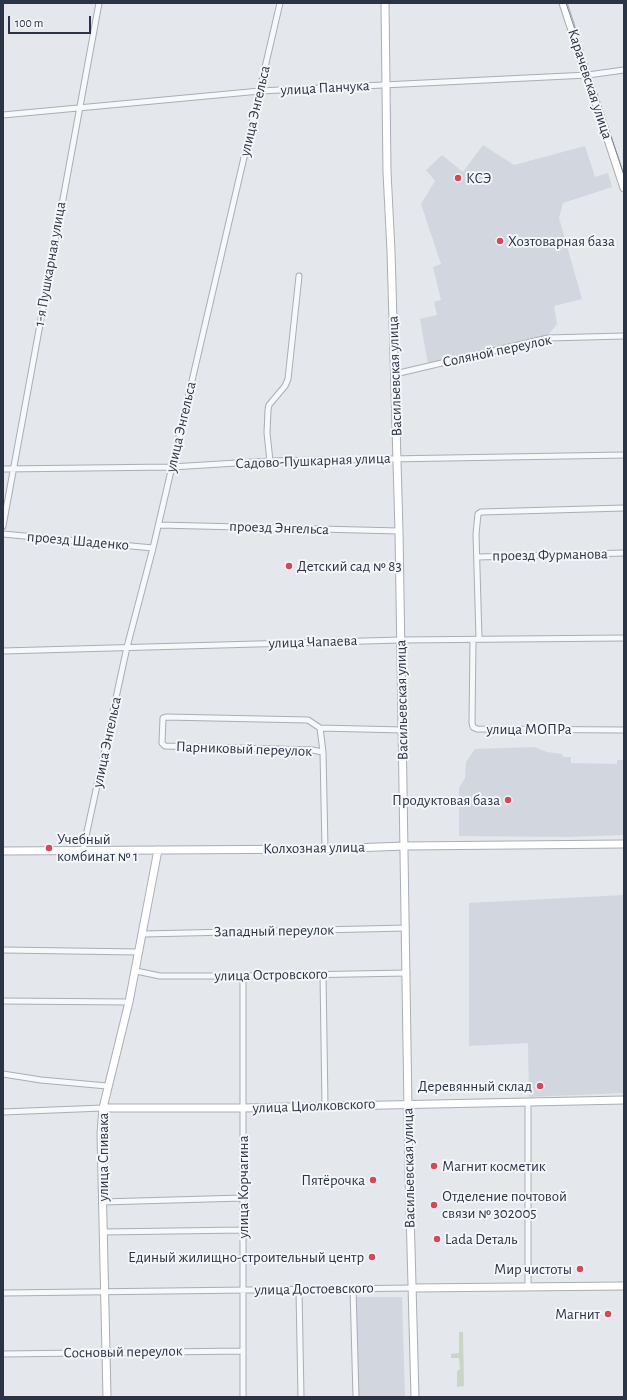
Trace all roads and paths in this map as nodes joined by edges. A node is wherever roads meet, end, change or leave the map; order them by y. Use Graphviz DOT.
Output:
graph roads {
  1 [pos="99,3"];
  2 [pos="280,3"];
  3 [pos="385,3"];
  4 [pos="563,3"];
  5 [pos="624,70"];
  6 [pos="588,75"];
  7 [pos="385,86"];
  8 [pos="260,91"];
  9 [pos="78,109"];
  10 [pos="3,115"];
  11 [pos="624,188"];
  12 [pos="300,276"];
  13 [pos="624,336"];
  14 [pos="395,374"];
  15 [pos="624,455"];
  16 [pos="397,459"];
  17 [pos="270,461"];
  18 [pos="172,467"];
  19 [pos="3,469"];
  20 [pos="13,470"];
  21 [pos="624,508"];
  22 [pos="159,525"];
  23 [pos="3,526"];
  24 [pos="399,531"];
  25 [pos="3,534"];
  26 [pos="154,548"];
  27 [pos="624,554"];
  28 [pos="477,556"];
  29 [pos="624,638"];
  30 [pos="476,639"];
  31 [pos="401,640"];
  32 [pos="127,648"];
  33 [pos="3,650"];
  34 [pos="320,728"];
  35 [pos="403,730"];
  36 [pos="624,730"];
  37 [pos="323,752"];
  38 [pos="624,844"];
  39 [pos="404,846"];
  40 [pos="325,849"];
  41 [pos="84,850"];
  42 [pos="158,850"];
  43 [pos="3,851"];
  44 [pos="406,928"];
  45 [pos="143,934"];
  46 [pos="3,950"];
  47 [pos="139,952"];
  48 [pos="136,971"];
  49 [pos="406,973"];
  50 [pos="324,975"];
  51 [pos="243,976"];
  52 [pos="3,1001"];
  53 [pos="129,1002"];
  54 [pos="3,1074"];
  55 [pos="108,1086"];
  56 [pos="624,1100"];
  57 [pos="528,1102"];
  58 [pos="408,1103"];
  59 [pos="325,1106"];
  60 [pos="102,1108"];
  61 [pos="243,1108"];
  62 [pos="3,1112"];
  63 [pos="242,1198"];
  64 [pos="102,1202"];
  65 [pos="243,1230"];
  66 [pos="103,1232"];
  67 [pos="624,1286"];
  68 [pos="528,1287"];
  69 [pos="353,1288"];
  70 [pos="412,1288"];
  71 [pos="104,1290"];
  72 [pos="242,1290"];
  73 [pos="299,1290"];
  74 [pos="3,1293"];
  75 [pos="242,1351"];
  76 [pos="105,1352"];
  77 [pos="3,1354"];
  78 [pos="107,1397"];
  79 [pos="243,1397"];
  80 [pos="302,1397"];
  81 [pos="356,1397"];
  82 [pos="415,1397"];
  1 -- 9 [label="street, 1-я Пушкарная улица"];
  2 -- 8 [label="street, улица Энгельса"];
  3 -- 7 [label="main road, Васильевская улица"];
  4 -- 6 [label="main road, Карачевская улица"];
  5 -- 6 [label="street, улица Панчука"];
  6 -- 7 [label="street, улица Панчука"];
  6 -- 11 [label="main road, Карачевская улица"];
  7 -- 8 [label="street, улица Панчука"];
  7 -- 14 [label="main road, Васильевская улица"];
  8 -- 9 [label="street, улица Панчука"];
  8 -- 18 [label="street, улица Энгельса"];
  9 -- 10 [label="street, улица Панчука"];
  9 -- 20 [label="street, 1-я Пушкарная улица"];
  12 -- 17 [label="street"];
  13 -- 14 [label="street, Соляной переулок"];
  14 -- 16 [label="main road, Васильевская улица"];
  15 -- 16 [label="street, Садово-Пушкарная улица"];
  16 -- 17 [label="street, Садово-Пушкарная улица"];
  16 -- 24 [label="main road, Васильевская улица"];
  17 -- 18 [label="street, Садово-Пушкарная улица"];
  18 -- 20 [label="street, Садово-Пушкарная улица"];
  18 -- 22 [label="street, улица Энгельса"];
  19 -- 20 [label="street, Садово-Пушкарная улица"];
  20 -- 23 [label="street, 1-я Пушкарная улица"];
  21 -- 28 [label="street"];
  22 -- 24 [label="street, проезд Энгельса"];
  22 -- 26 [label="street, улица Энгельса"];
  24 -- 31 [label="main road, Васильевская улица"];
  25 -- 26 [label="street, проезд Шаденко"];
  26 -- 32 [label="street, улица Энгельса"];
  27 -- 28 [label="street, проезд Фурманова"];
  28 -- 30 [label="street"];
  29 -- 30 [label="street, улица Чапаева"];
  30 -- 31 [label="street, улица Чапаева"];
  30 -- 36 [label="street, улица МОПРа"];
  31 -- 32 [label="street, улица Чапаева"];
  31 -- 35 [label="main road, Васильевская улица"];
  32 -- 33 [label="street, улица Чапаева"];
  32 -- 41 [label="street, улица Энгельса"];
  34 -- 35 [label="street"];
  34 -- 37 [label="street"];
  34 -- 37 [label="street, Парниковый переулок"];
  35 -- 39 [label="main road, Васильевская улица"];
  37 -- 40 [label="street, Парниковый переулок"];
  38 -- 39 [label="main road, Колхозная улица"];
  39 -- 40 [label="main road, Колхозная улица"];
  39 -- 44 [label="main road, Васильевская улица"];
  40 -- 42 [label="main road, Колхозная улица"];
  41 -- 42 [label="main road, Колхозная улица"];
  41 -- 43 [label="main road, Колхозная улица"];
  42 -- 45 [label="main road, улица Спивака"];
  44 -- 45 [label="street, Западный переулок"];
  44 -- 49 [label="main road, Васильевская улица"];
  45 -- 47 [label="main road, улица Спивака"];
  46 -- 47 [label="street"];
  47 -- 48 [label="main road, улица Спивака"];
  48 -- 51 [label="street, улица Островского"];
  48 -- 53 [label="main road, улица Спивака"];
  49 -- 50 [label="street, улица Островского"];
  49 -- 58 [label="main road, Васильевская улица"];
  50 -- 51 [label="street, улица Островского"];
  50 -- 59 [label="street"];
  51 -- 61 [label="street, улица Корчагина"];
  52 -- 53 [label="street"];
  53 -- 55 [label="main road, улица Спивака"];
  54 -- 55 [label="street"];
  55 -- 60 [label="main road, улица Спивака"];
  56 -- 57 [label="main road, улица Циолковского"];
  57 -- 58 [label="main road, улица Циолковского"];
  57 -- 68 [label="street"];
  58 -- 59 [label="main road, улица Циолковского"];
  58 -- 70 [label="main road, Васильевская улица"];
  59 -- 61 [label="main road, улица Циолковского"];
  60 -- 61 [label="main road, улица Циолковского"];
  60 -- 62 [label="street, улица Циолковского"];
  60 -- 64 [label="main road, улица Спивака"];
  61 -- 63 [label="street, улица Корчагина"];
  63 -- 64 [label="street"];
  63 -- 65 [label="street, улица Корчагина"];
  64 -- 66 [label="main road, улица Спивака"];
  65 -- 66 [label="street"];
  65 -- 72 [label="street, улица Корчагина"];
  66 -- 71 [label="main road, улица Спивака"];
  67 -- 68 [label="main road, улица Достоевского"];
  68 -- 70 [label="main road, улица Достоевского"];
  69 -- 70 [label="street, улица Достоевского"];
  69 -- 73 [label="street, улица Достоевского"];
  69 -- 81 [label="street"];
  70 -- 82 [label="main road, Васильевская улица"];
  71 -- 72 [label="street, улица Достоевского"];
  71 -- 74 [label="street, улица Достоевского"];
  71 -- 76 [label="main road, улица Спивака"];
  72 -- 73 [label="street, улица Достоевского"];
  72 -- 75 [label="street, улица Корчагина"];
  73 -- 80 [label="street"];
  75 -- 76 [label="street, Сосновый переулок"];
  75 -- 79 [label="street, улица Корчагина"];
  76 -- 77 [label="street, Сосновый переулок"];
  76 -- 78 [label="main road, улица Спивака"];
}
